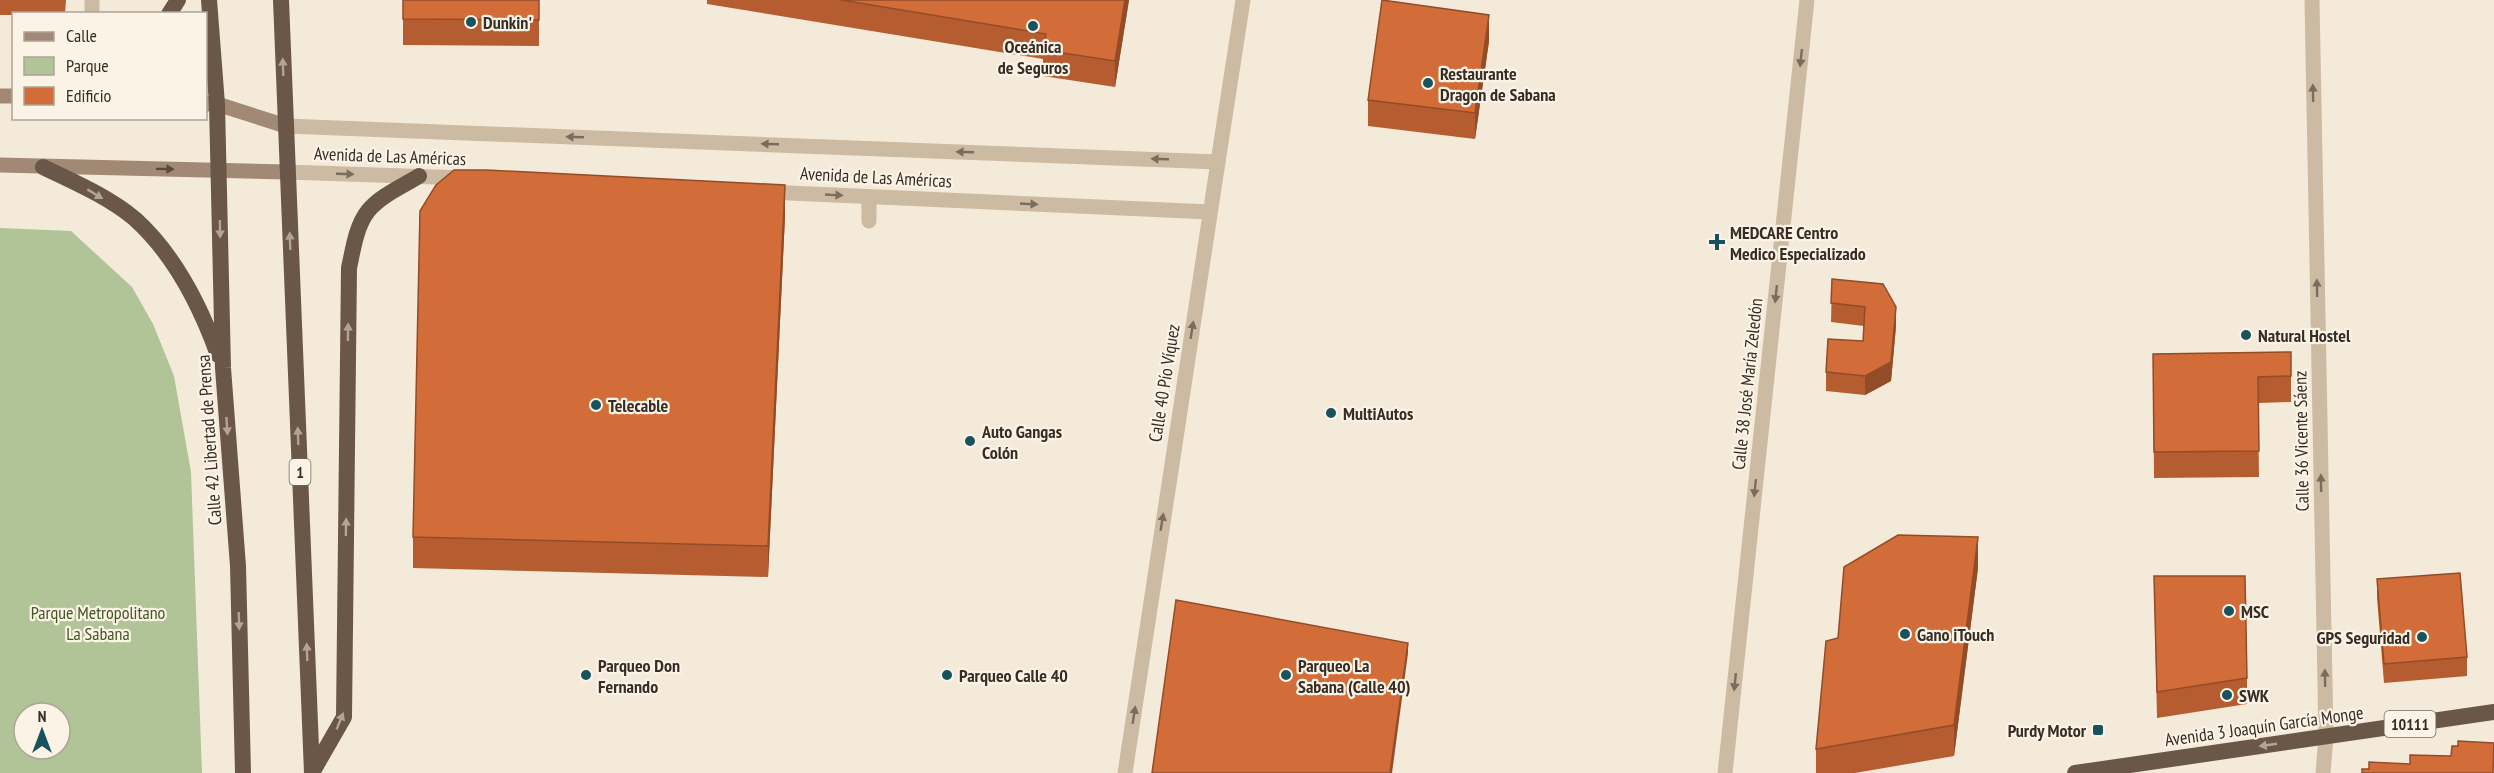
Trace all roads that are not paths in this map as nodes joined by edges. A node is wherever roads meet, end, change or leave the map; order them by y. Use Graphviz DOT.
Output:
graph roads {
  1 [pos="209,0"];
  2 [pos="281,0"];
  3 [pos="1243,0"];
  4 [pos="1807,0"];
  5 [pos="2312,0"];
  6 [pos="211,104"];
  7 [pos="286,126"];
  8 [pos="1218,162"];
  9 [pos="0,165"];
  10 [pos="44,166"];
  11 [pos="218,171"];
  12 [pos="287,172"];
  13 [pos="419,176"];
  14 [pos="478,179"];
  15 [pos="750,191"];
  16 [pos="869,197"];
  17 [pos="1210,212"];
  18 [pos="869,221"];
  19 [pos="223,368"];
  20 [pos="2494,712"];
  21 [pos="2326,736"];
  22 [pos="312,772"];
  23 [pos="243,773"];
  24 [pos="1125,773"];
  25 [pos="1725,773"];
  26 [pos="2075,773"];
  27 [pos="2324,773"];
  1 -- 6 [label="highway, Calle 42 Libertad de Prensa"];
  7 -- 2 [label="highway, 1, one-way"];
  3 -- 8 [label="street, Calle 40 Pío Víquez"];
  4 -- 25 [label="street, Calle 38 José María Zeledón, one-way"];
  21 -- 5 [label="street, Calle 36 Vicente Sáenz, one-way"];
  6 -- 7 [label="main road, Avenida de Las Américas"];
  6 -- 11 [label="highway, Calle 42 Libertad de Prensa"];
  8 -- 7 [label="street, Avenida de Las Américas, one-way"];
  7 -- 12 [label="highway, 1"];
  8 -- 17 [label="street, Calle 40 Pío Víquez"];
  9 -- 10 [label="main road, Avenida de Las Américas"];
  10 -- 11 [label="main road, Avenida de Las Américas, one-way"];
  10 -- 19 [label="highway, one-way"];
  11 -- 12 [label="main road, Avenida de Las Américas"];
  11 -- 19 [label="highway, Calle 42 Libertad de Prensa, one-way"];
  12 -- 13 [label="street, Avenida de Las Américas, one-way"];
  22 -- 12 [label="highway, 1, one-way"];
  13 -- 14 [label="street, Avenida de Las Américas"];
  22 -- 13 [label="highway, one-way"];
  15 -- 16 [label="street, Avenida de Las Américas, one-way"];
  16 -- 17 [label="street, Avenida de Las Américas, one-way"];
  16 -- 18 [label="street"];
  24 -- 17 [label="street, Calle 40 Pío Víquez, one-way"];
  19 -- 23 [label="highway, Calle 42 Libertad de Prensa, one-way"];
  20 -- 21 [label="highway, Avenida 3 Joaquín García Monge / 10111"];
  21 -- 26 [label="highway, Avenida 3 Joaquín García Monge / 10111, one-way"];
  21 -- 27 [label="street, Calle 36 Vicente Sáenz"];
}
